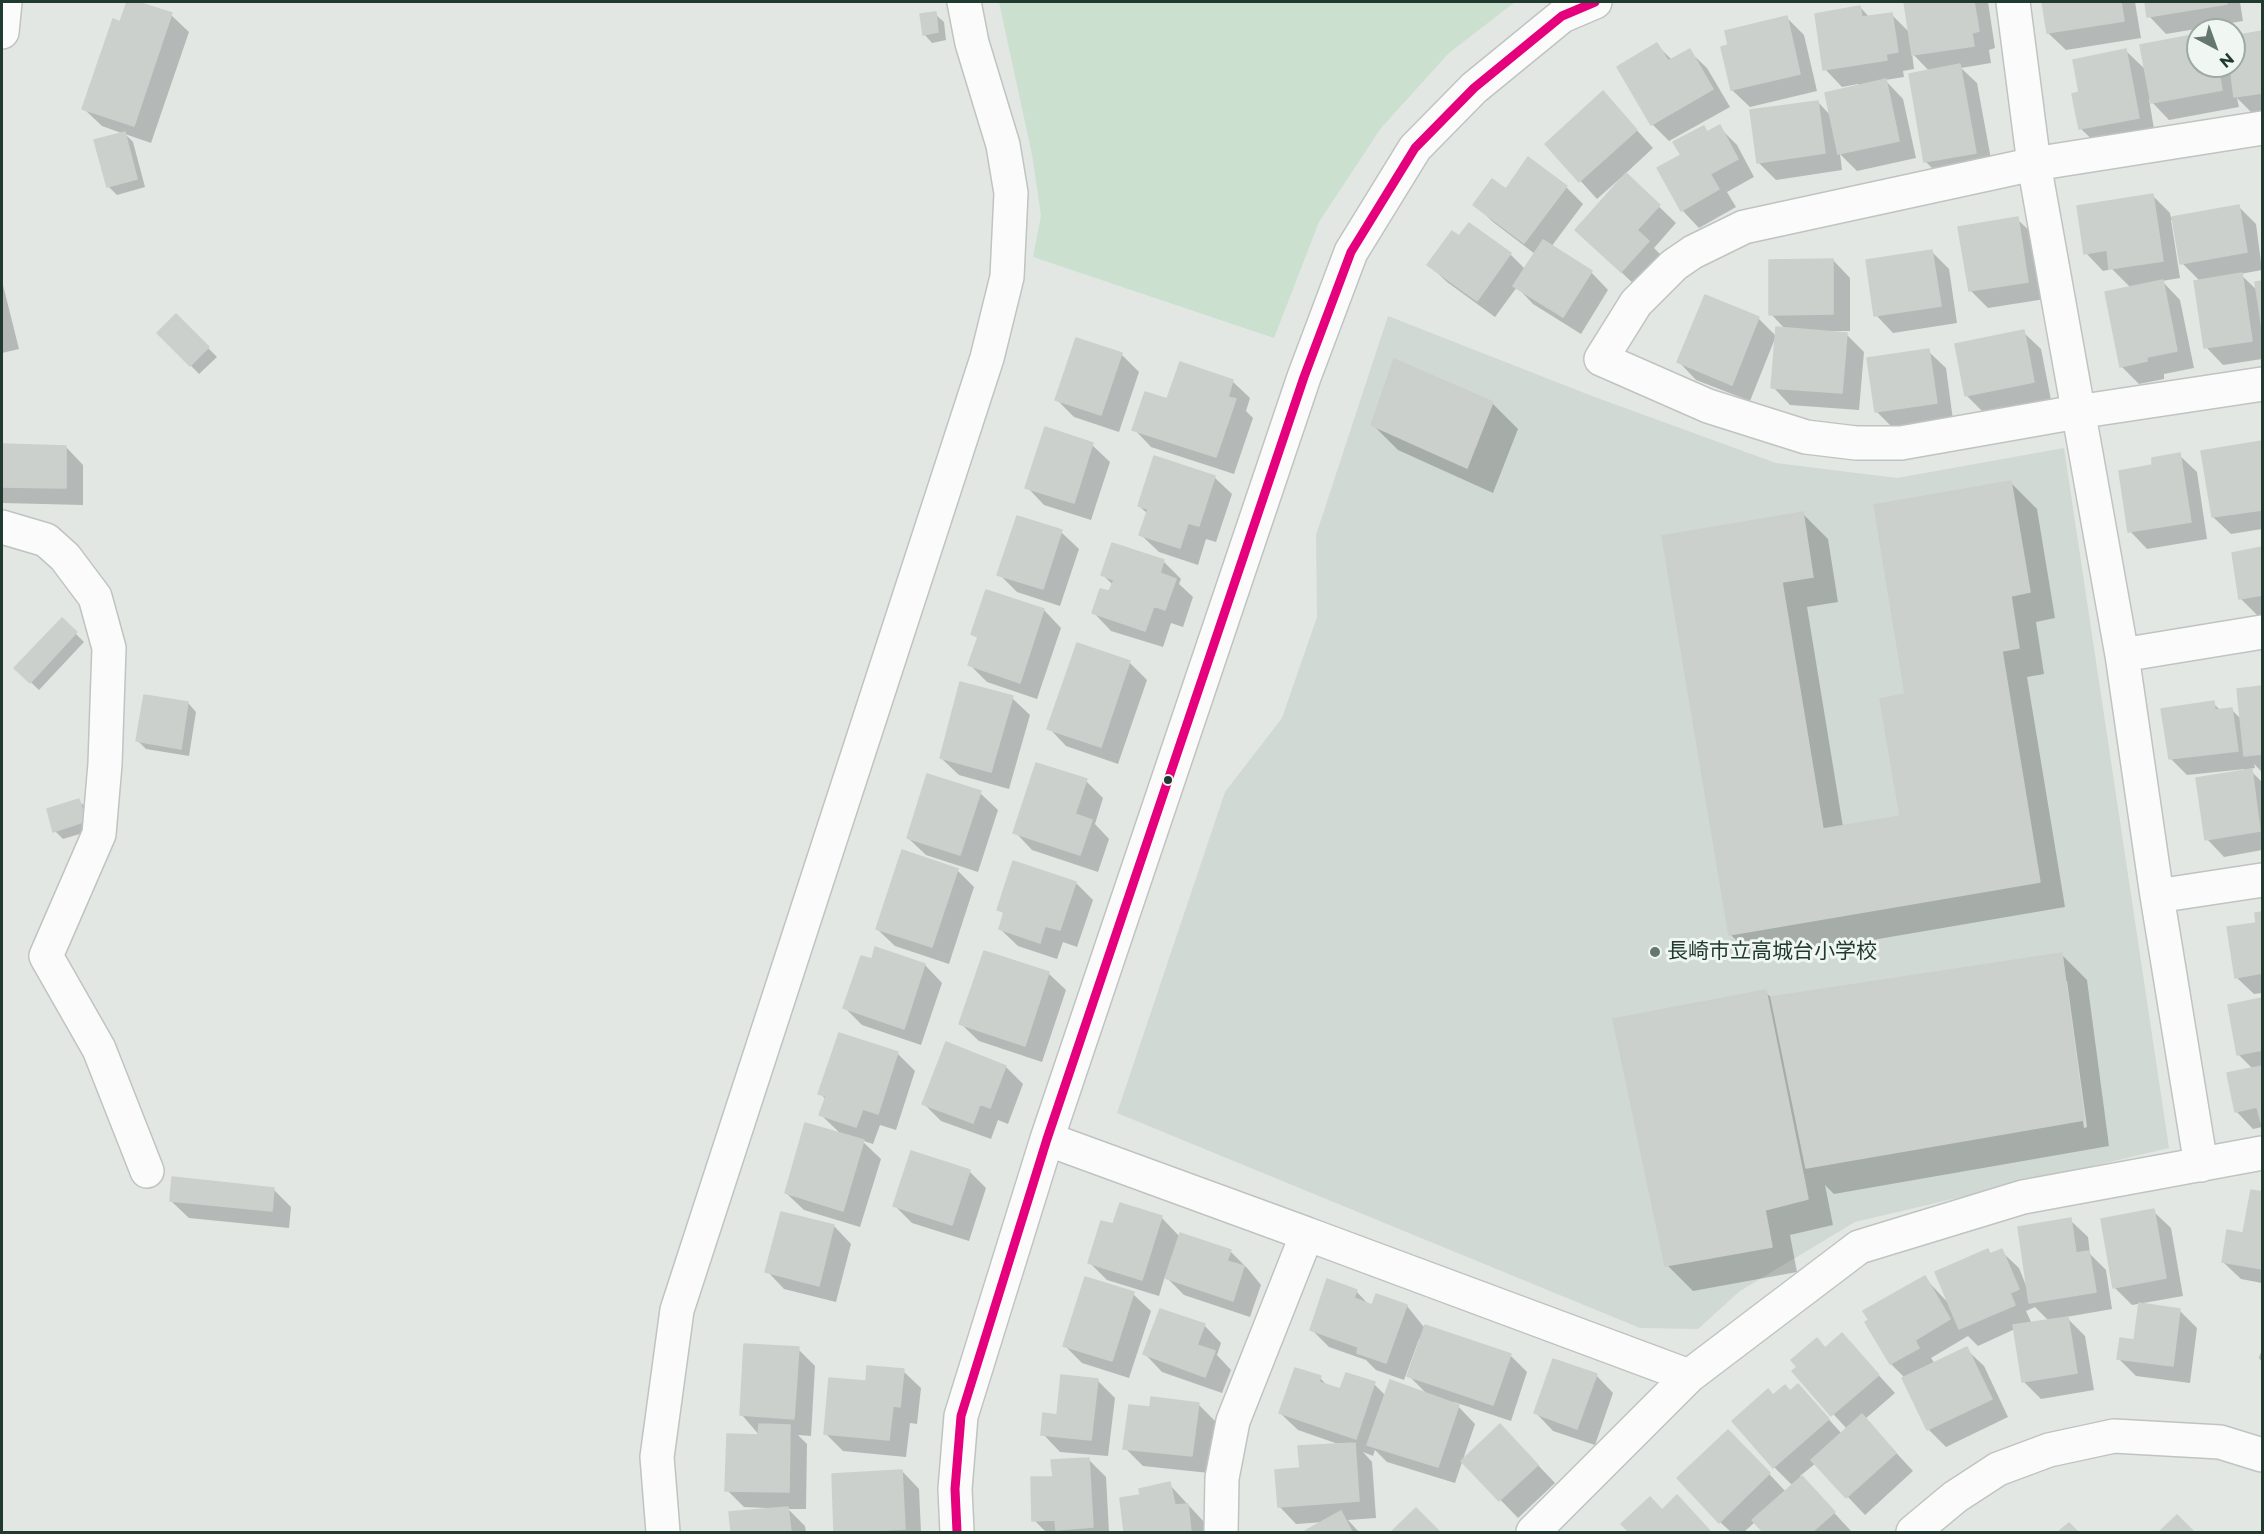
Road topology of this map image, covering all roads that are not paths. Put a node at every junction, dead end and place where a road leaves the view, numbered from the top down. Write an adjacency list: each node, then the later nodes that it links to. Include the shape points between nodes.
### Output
1 (5, 2): 5 (street)
2 (964, 2): 22 (street, via 972,43 1003,145 1011,193 1007,278 987,358 677,1310 657,1457)
3 (1595, 2): 15 (street, via 1562,16 1474,88 1415,148 1351,252 1304,377)
4 (2013, 2): 7 (street)
5 (2, 32)
6 (2262, 128): 7 (street)
7 (2034, 164): 9 (street); 9 (street, via 1744,227 1674,265 1636,303 1601,359 1708,406 1806,437 1856,443 1901,442)
8 (2262, 384): 9 (street)
9 (2077, 412): 12 (street)
10 (2, 527): 18 (street, via 46,540 65,556 95,597 109,648 99,834 46,956 99,1049)
11 (2262, 632): 12 (street)
12 (2122, 655): 14 (street)
13 (2262, 880): 14 (street)
14 (2157, 896): 17 (street)
15 (1047, 1139): 19 (street); 23 (street, via 961,1416 955,1489)
16 (2262, 1153): 17 (street)
17 (2201, 1165): 20 (street, via 2022,1197 1859,1247)
18 (147, 1171)
19 (1307, 1234): 20 (street); 24 (street, via 1233,1421 1222,1478)
20 (1689, 1376): 25 (street)
21 (2262, 1455): 26 (street, via 2220,1442 2114,1436 2049,1450 1998,1469 1954,1497)
22 (663, 1533)
23 (957, 1533)
24 (1221, 1533)
25 (1533, 1533)
26 (1913, 1533)

